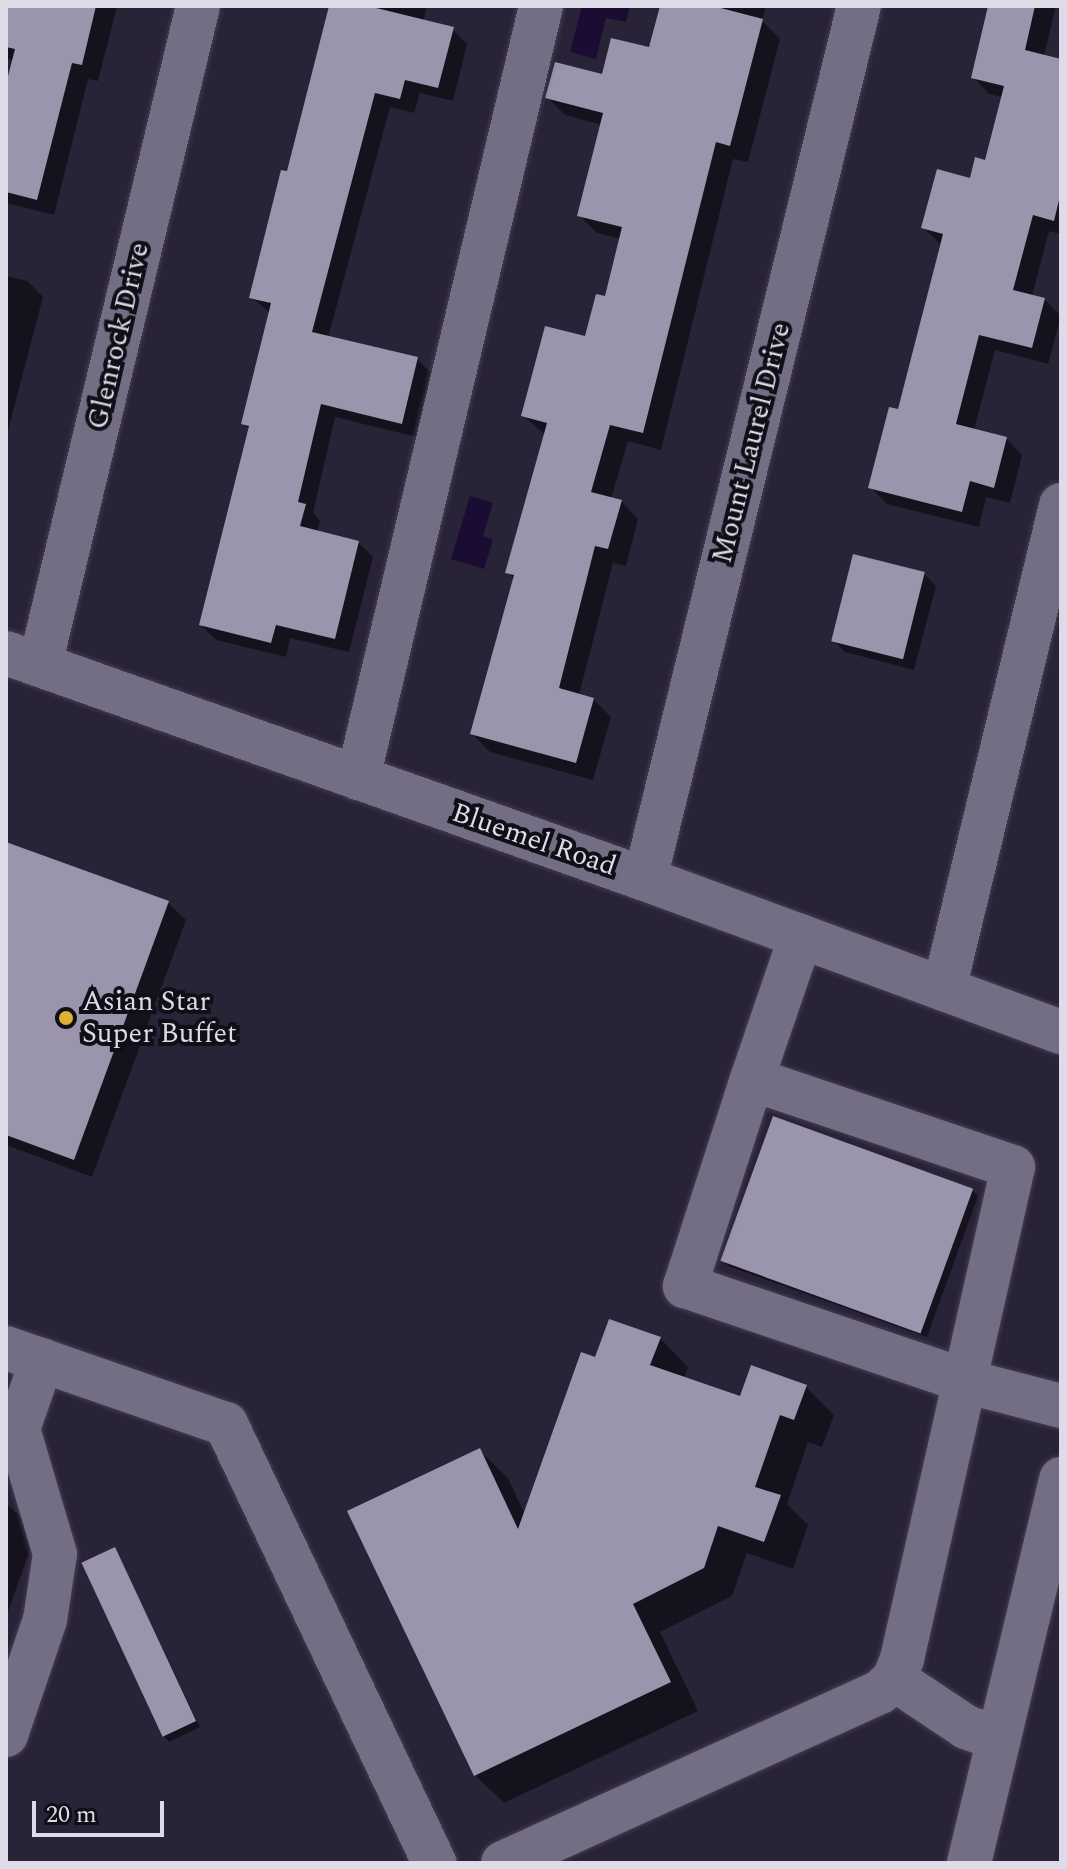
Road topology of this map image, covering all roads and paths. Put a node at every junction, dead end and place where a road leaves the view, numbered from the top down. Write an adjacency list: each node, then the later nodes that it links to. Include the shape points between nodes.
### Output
1 (198, 6): 5 (street, Glenrock Drive)
2 (541, 6): 6 (street)
3 (859, 6): 7 (street, Mount Laurel Drive)
4 (1061, 505): 9 (street)
5 (23, 659): 6 (street, Bluemel Road)
6 (358, 778): 7 (street, Bluemel Road)
7 (645, 879): 8 (street, Bluemel Road)
8 (801, 936): 9 (street, Bluemel Road); 11 (street)
9 (944, 989): 10 (street, Bluemel Road)
10 (1061, 1032)
11 (752, 1079): 13 (street, via 1013,1167); 13 (street, via 685,1286)
12 (24, 1354): 17 (street, via 18,1429 55,1554 45,1620); 19 (street, via 226,1424)
13 (965, 1381): 14 (street); 16 (street)
14 (1061, 1406)
15 (1061, 1479): 18 (street)
16 (894, 1679): 18 (street, via 966,1727); 20 (street, via 880,1692)
17 (6, 1735)
18 (999, 1739): 21 (street)
19 (434, 1863)
20 (503, 1863)
21 (969, 1863)

